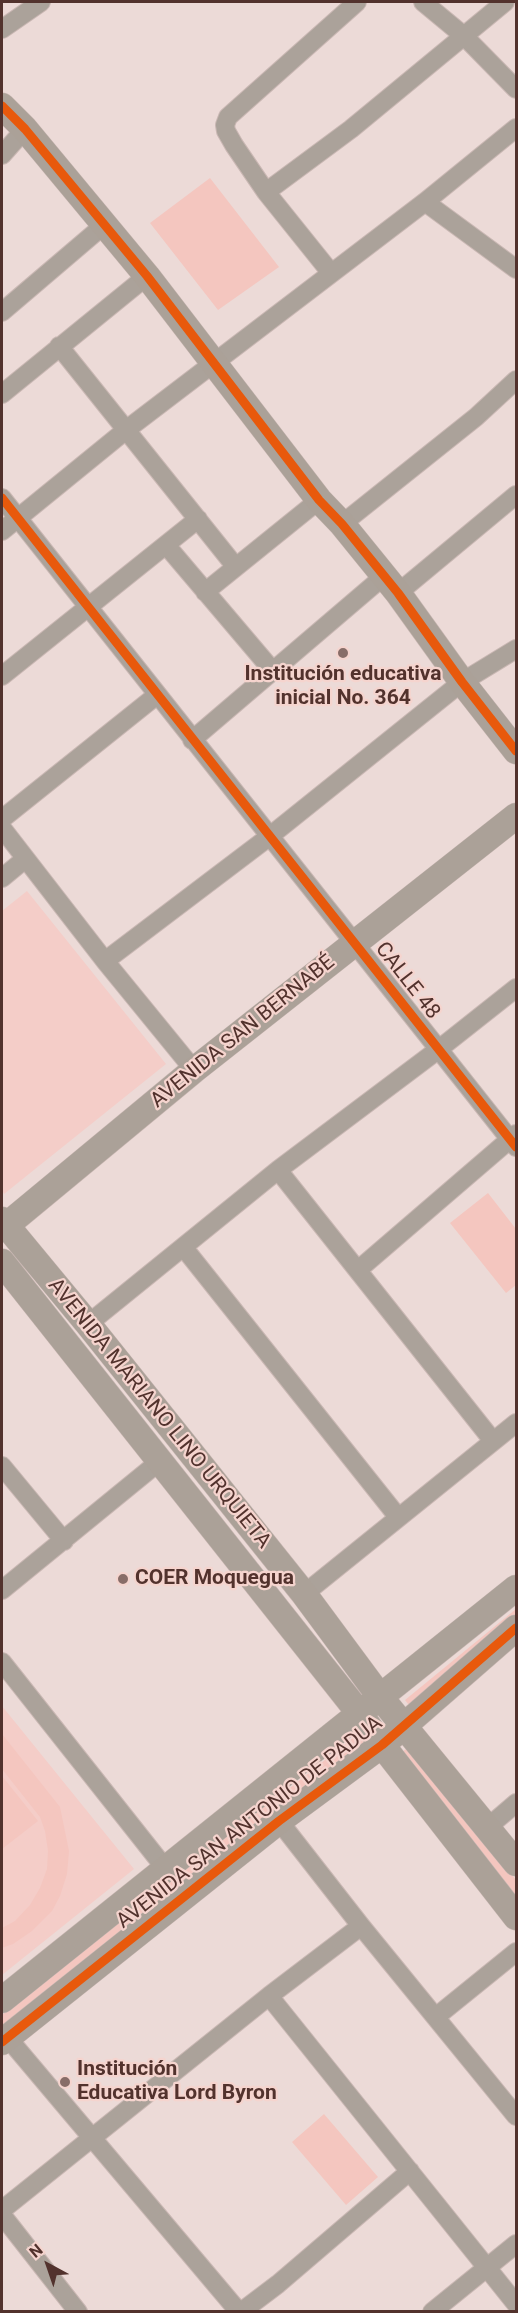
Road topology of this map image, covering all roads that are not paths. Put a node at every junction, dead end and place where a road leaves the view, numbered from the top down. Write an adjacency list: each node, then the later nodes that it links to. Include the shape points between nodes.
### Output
1 (41, 2): 5 (street)
2 (357, 2): 12 (street, via 228,117 226,131)
3 (423, 2): 6 (street)
4 (505, 2): 6 (street)
5 (2, 29)
6 (464, 36): 7 (street); 12 (street)
7 (516, 89)
8 (2, 106): 10 (street)
9 (516, 128): 13 (street)
10 (25, 129): 11 (street); 14 (street)
11 (2, 154)
12 (267, 192): 16 (street)
13 (425, 202): 15 (street); 16 (street)
14 (104, 225): 17 (street); 18 (street)
15 (516, 269)
16 (331, 273): 20 (street)
17 (147, 276): 19 (street); 20 (street)
18 (2, 312)
19 (59, 346): 22 (street); 23 (street)
20 (214, 362): 23 (street); 26 (street)
21 (516, 380): 29 (street, via 476,417)
22 (2, 394)
23 (126, 430): 27 (street); 28 (street)
24 (516, 495): 33 (street)
25 (2, 498): 27 (street, CALLE 48)
26 (319, 500): 29 (street); 32 (street)
27 (17, 518): 30 (street); 35 (street, CALLE 48)
28 (198, 519): 31 (street); 32 (street)
29 (342, 524): 33 (street)
30 (2, 531)
31 (166, 545): 34 (street); 35 (street)
32 (235, 566): 34 (street)
33 (391, 585): 37 (street); 39 (street)
34 (205, 592): 37 (street)
35 (88, 608): 38 (street); 40 (street, CALLE 48)
36 (516, 649): 39 (street)
37 (272, 670): 41 (street)
38 (2, 676)
39 (462, 682): 42 (street); 46 (street)
40 (157, 695): 41 (street, CALLE 48); 44 (street)
41 (192, 740): 46 (street, CALLE 48)
42 (516, 751)
43 (516, 816): 49 (street, AVENIDA SAN BERNABÉ)
44 (2, 819)
45 (2, 828): 47 (street)
46 (270, 836): 49 (street, CALLE 48); 50 (street)
47 (26, 859): 48 (street); 50 (street)
48 (2, 878)
49 (354, 943): 52 (street, CALLE 48); 53 (street, AVENIDA SAN BERNABÉ)
50 (105, 961): 53 (street)
51 (516, 988): 52 (street)
52 (439, 1050): 54 (street, CALLE 48); 55 (street)
53 (194, 1070): 56 (street, AVENIDA SAN BERNABÉ)
54 (514, 1140): 59 (street)
55 (278, 1170): 57 (street); 59 (street)
56 (3, 1224): 60 (street, AVENIDA MARIANO LINO URQUIETA)
57 (184, 1248): 60 (street); 65 (street)
58 (2, 1262): 63 (street, AVENIDA MARIANO LINO URQUIETA)
59 (358, 1270): 62 (street)
60 (88, 1324): 69 (street, AVENIDA MARIANO LINO URQUIETA)
61 (516, 1423): 62 (street)
62 (493, 1442): 65 (street)
63 (160, 1461): 66 (street); 74 (street, AVENIDA MARIANO LINO URQUIETA)
64 (2, 1466): 66 (street)
65 (398, 1517): 69 (street)
66 (64, 1541): 68 (street)
67 (516, 1588): 70 (street, AVENIDA SAN ANTONIO DE PADUA)
68 (2, 1590)
69 (304, 1594): 73 (street, AVENIDA MARIANO LINO URQUIETA)
70 (495, 1606): 71 (street); 73 (street, AVENIDA SAN ANTONIO DE PADUA)
71 (515, 1629): 75 (street, AVENIDA SAN ANTONIO DE PADUA)
72 (2, 1662): 81 (street)
73 (381, 1698): 74 (street, AVENIDA SAN ANTONIO DE PADUA); 75 (street, AVENIDA MARIANO LINO URQUIETA)
74 (360, 1714): 76 (street, AVENIDA MARIANO LINO URQUIETA); 81 (street, AVENIDA SAN ANTONIO DE PADUA)
75 (404, 1725): 76 (street, AVENIDA SAN ANTONIO DE PADUA); 79 (street, AVENIDA MARIANO LINO URQUIETA)
76 (382, 1744): 78 (street, AVENIDA SAN ANTONIO DE PADUA); 82 (street, AVENIDA MARIANO LINO URQUIETA)
77 (516, 1803): 79 (street)
78 (279, 1821): 83 (street); 88 (street, AVENIDA SAN ANTONIO DE PADUA)
79 (488, 1827): 80 (street, AVENIDA MARIANO LINO URQUIETA)
80 (516, 1863)
81 (165, 1868): 86 (street, AVENIDA SAN ANTONIO DE PADUA)
82 (516, 1917)
83 (362, 1926): 85 (street); 87 (street)
84 (516, 1952): 87 (street)
85 (269, 1996): 90 (street); 91 (street)
86 (2, 2000)
87 (437, 2016): 89 (street)
88 (4, 2040): 90 (street)
89 (516, 2116)
90 (92, 2136): 92 (street); 98 (street)
91 (410, 2171): 95 (street); 98 (street)
92 (2, 2210)
93 (2, 2215): 97 (street)
94 (516, 2244): 95 (street)
95 (487, 2267): 96 (street); 99 (street)
96 (516, 2304)
97 (78, 2312)
98 (240, 2312)
99 (432, 2312)

